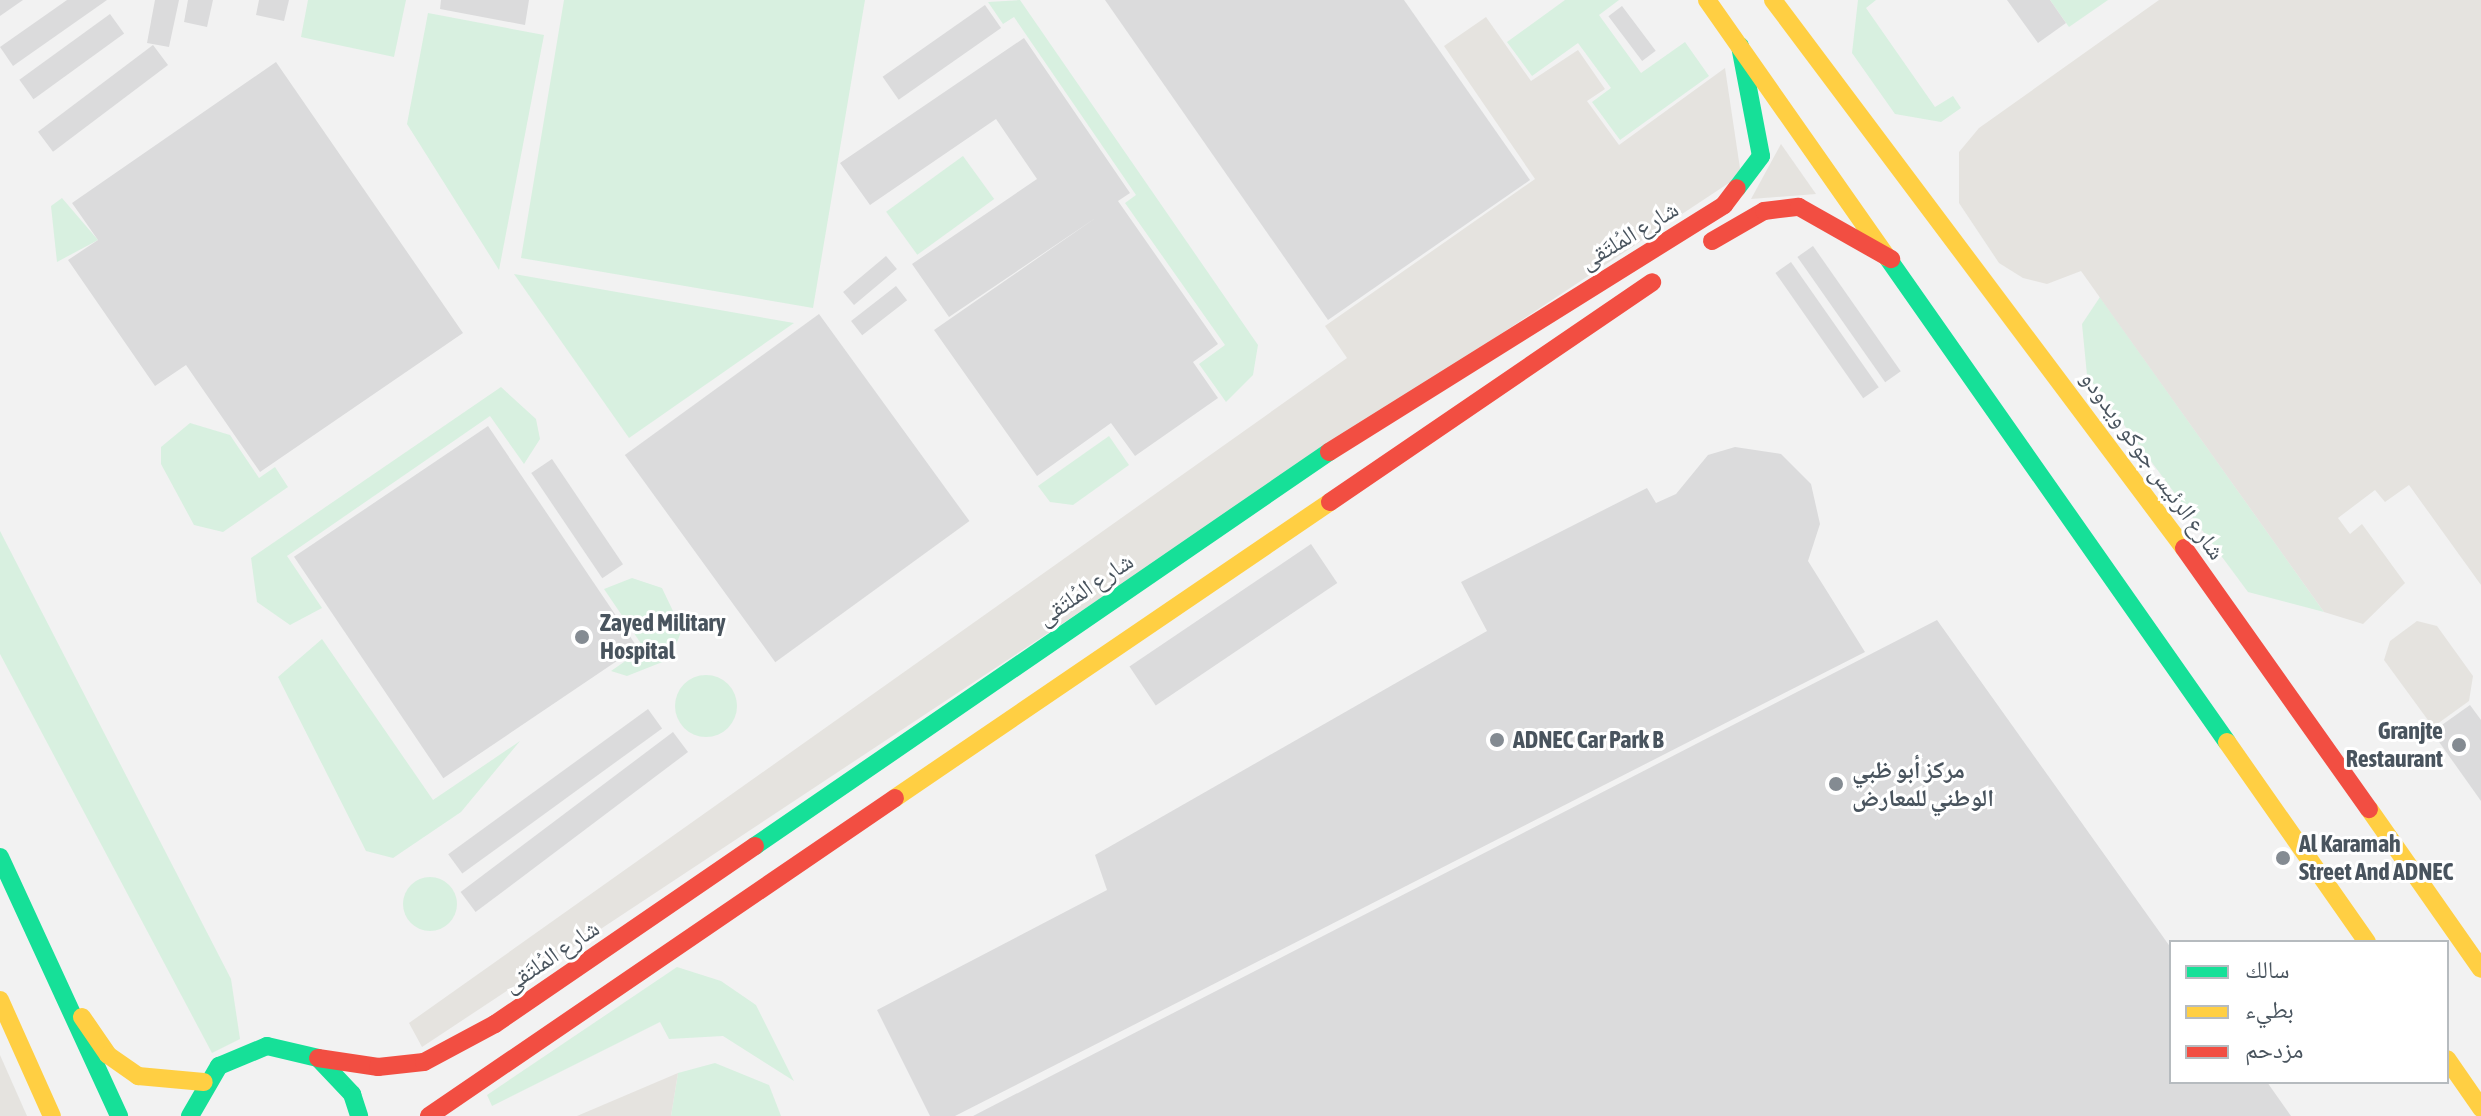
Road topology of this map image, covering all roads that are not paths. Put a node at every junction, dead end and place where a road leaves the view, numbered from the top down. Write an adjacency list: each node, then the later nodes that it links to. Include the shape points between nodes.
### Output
1 (1707, 0): 3 (main road)
2 (1773, 0): 10 (main road, شارع الرئيس جوكو ويدودو, via 2239,622)
3 (1740, 46): 5 (main road); 12 (main road, شارع المُلتَقى, via 1762,146 1754,174 1724,205 1418,390)
4 (1692, 255): 5 (main road, شارع المُلتَقى, via 1781,207 1817,212)
5 (1891, 259): 8 (main road)
6 (1668, 271): 19 (main road)
7 (0, 857): 9 (main road)
8 (2366, 940)
9 (41, 950): 15 (main road, via 122,1067 156,1081); 21 (main road)
10 (2481, 969)
11 (0, 1000): 20 (main road)
12 (495, 1024): 13 (main road, شارع المُلتَقى, via 424,1062 378,1067); 16 (main road)
13 (318, 1058): 15 (main road, شارع المُلتَقى, via 267,1046 241,1053); 23 (main road, via 352,1094)
14 (2449, 1062): 18 (main road)
15 (204, 1082): 22 (main road)
16 (419, 1083)
17 (411, 1106): 19 (main road)
18 (2481, 1108)
19 (430, 1115)
20 (52, 1116)
21 (119, 1116)
22 (190, 1116)
23 (359, 1116)

